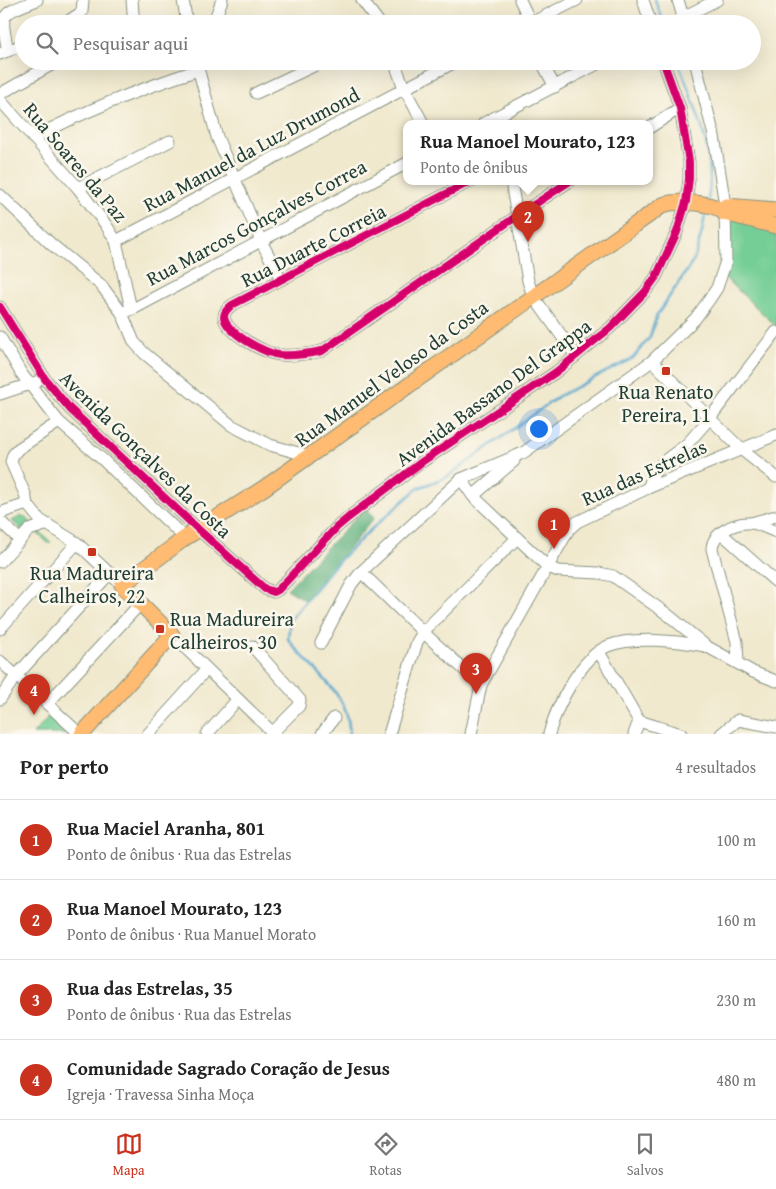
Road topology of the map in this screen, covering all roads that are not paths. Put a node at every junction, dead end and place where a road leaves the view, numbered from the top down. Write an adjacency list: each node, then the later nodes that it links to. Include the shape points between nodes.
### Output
1 (37, 0): 22 (street, via 10,11 3,18)
2 (83, 0): 12 (street, via 82,12)
3 (132, 0): 13 (street)
4 (183, 0): 14 (street)
5 (222, 0): 15 (street)
6 (362, 0): 16 (street)
7 (520, 0): 17 (street)
8 (578, 0): 18 (street)
9 (643, 0): 19 (street)
10 (678, 0): 20 (street)
11 (717, 0): 21 (street)
12 (78, 15)
13 (133, 15)
14 (186, 15)
15 (216, 15)
16 (373, 15)
17 (527, 15)
18 (547, 15)
19 (648, 15)
20 (682, 15)
21 (692, 15)
22 (4, 52)
23 (42, 70): 36 (street)
24 (188, 70): 42 (street)
25 (198, 70): 45 (street, via 212,123)
26 (305, 70): 35 (street)
27 (397, 70): 34 (street)
28 (439, 70): 34 (street, Rua Manuel da Luz Drumond)
29 (546, 70): 33 (street)
30 (586, 70): 33 (street)
31 (667, 70): 38 (street, Avenida Bassano Del Grappa)
32 (697, 70): 52 (street, via 714,136)
33 (555, 87): 40 (street)
34 (404, 88): 39 (street); 45 (street, Rua Manuel da Luz Drumond)
35 (256, 93)
36 (0, 94)
37 (0, 100): 42 (street, Rua Soares da Paz)
38 (680, 108): 41 (street); 51 (street, Avenida Bassano Del Grappa, via 689,162)
39 (421, 120)
40 (490, 120)
41 (653, 125)
42 (33, 138): 49 (street, Rua Soares da Paz)
43 (170, 141): 49 (street)
44 (403, 165): 57 (street, Rua Marcos Gonçalves Correa)
45 (235, 179): 56 (street, Rua Manuel da Luz Drumond); 57 (street)
46 (453, 185): 58 (street, Rua Duarte Correia)
47 (512, 185): 54 (street)
48 (564, 185): 54 (street)
49 (78, 188): 56 (street, Rua Soares da Paz)
50 (0, 195): 61 (street)
51 (688, 202): 52 (main road); 59 (main road, Rua Manuel Veloso da Costa, via 663,205); 64 (street, Avenida Bassano Del Grappa, via 656,277 610,328)
52 (721, 208): 53 (main road); 55 (main road); 65 (street, via 727,245 717,288 695,319)
53 (776, 210)
54 (517, 216): 58 (street, Rua Duarte Correia, via 322,351 278,355 261,350 226,323 225,313 232,305); 59 (street)
55 (776, 226)
56 (116, 241): 61 (street, Rua Soares da Paz)
57 (262, 241): 58 (street); 61 (street, Rua Marcos Gonçalves Correa)
58 (281, 279)
59 (533, 296): 64 (street); 74 (main road, Rua Manuel Veloso da Costa)
60 (0, 307): 66 (street, Avenida Gonçalves da Costa)
61 (127, 311): 74 (street, via 134,342 144,353 231,425 270,445)
62 (776, 332): 69 (street)
63 (0, 337): 67 (street, Avenida Gonçalves da Costa)
64 (576, 356): 98 (street, Avenida Bassano Del Grappa, via 423,461 349,517 278,590)
65 (652, 361): 69 (street); 73 (street)
66 (45, 380): 67 (street); 85 (street, Avenida Gonçalves da Costa, via 70,410)
67 (30, 384): 68 (street); 70 (street, Avenida Gonçalves da Costa)
68 (0, 394)
69 (710, 418): 72 (street); 77 (street, via 654,473)
70 (59, 422): 79 (street, via 13,455 13,469); 88 (street, Avenida Gonçalves da Costa)
71 (776, 435): 72 (street, Rua das Estrelas)
72 (742, 450): 75 (street); 77 (street, Rua das Estrelas)
73 (523, 453): 76 (street); 78 (street)
74 (310, 456): 85 (main road, Rua Manuel Veloso da Costa)
75 (776, 477)
76 (461, 479): 78 (street); 94 (street)
77 (648, 488): 93 (street, Rua das Estrelas, via 577,522 563,538)
78 (474, 496): 89 (street)
79 (27, 504): 80 (street); 84 (street)
80 (0, 513)
81 (776, 516): 83 (street)
82 (0, 521): 90 (street)
83 (750, 523): 86 (street); 87 (street)
84 (46, 525): 90 (street, via 29,530); 91 (street)
85 (199, 530): 88 (main road, Rua Manuel Veloso da Costa); 98 (street, Avenida Gonçalves da Costa)
86 (776, 532)
87 (721, 533): 96 (street); 108 (street, via 713,540 712,549 737,642)
88 (185, 538): 97 (main road, Rua Manuel Veloso da Costa)
89 (517, 538): 93 (street); 101 (street)
90 (20, 540): 92 (street)
91 (78, 543): 95 (street); 100 (street)
92 (0, 562)
93 (548, 567): 105 (street, via 558,571 613,576); 112 (street, Rua das Estrelas)
94 (361, 572): 101 (street); 103 (street)
95 (110, 573): 97 (street); 110 (street)
96 (776, 582)
97 (122, 585): 99 (main road)
98 (265, 589)
99 (140, 604): 102 (main road); 115 (street)
100 (0, 629)
101 (423, 632): 112 (street); 124 (street, via 417,642)
102 (172, 635): 109 (street); 120 (main road)
103 (321, 643)
104 (252, 646): 119 (street, via 300,700 299,706)
105 (706, 646): 106 (street, via 634,642 609,646); 108 (street)
106 (599, 652): 117 (street); 126 (street, via 581,670 562,698)
107 (0, 662): 110 (street)
108 (738, 663): 111 (street)
109 (207, 669): 114 (street); 121 (street)
110 (16, 676): 113 (street); 115 (street)
111 (776, 681)
112 (480, 684): 125 (street, Rua das Estrelas)
113 (0, 699)
114 (238, 699): 119 (street); 122 (street)
115 (47, 704): 120 (street)
116 (334, 718): 123 (street)
117 (640, 720): 127 (street); 128 (street)
118 (776, 727): 129 (street, via 738,720)
119 (273, 733)
120 (81, 734)
121 (148, 734)
122 (207, 734)
123 (322, 734)
124 (389, 734)
125 (470, 734)
126 (549, 734)
127 (634, 734)
128 (681, 734)
129 (721, 734)

